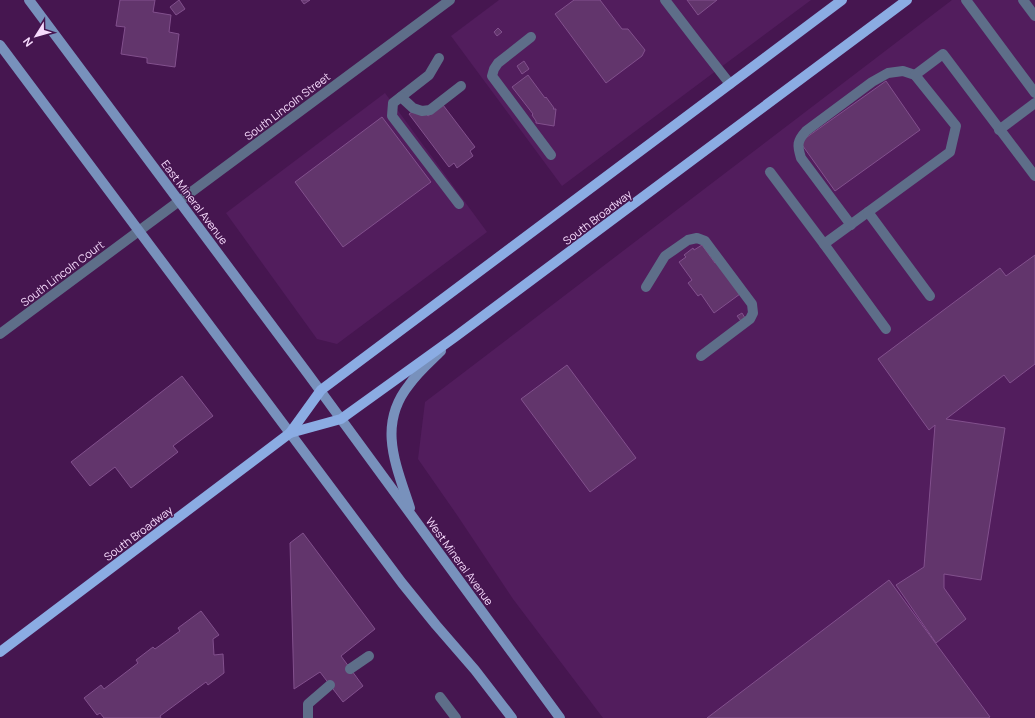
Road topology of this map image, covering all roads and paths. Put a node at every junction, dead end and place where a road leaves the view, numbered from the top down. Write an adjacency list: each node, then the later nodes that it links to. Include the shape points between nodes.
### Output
1 (29, 0): 22 (main road, East Mineral Avenue)
2 (450, 0): 22 (street, South Lincoln Street)
3 (665, 0): 13 (street)
4 (842, 0): 13 (main road, South Broadway)
5 (907, 0): 32 (main road, South Broadway)
6 (966, 0): 15 (street)
7 (1028, 2): 8 (street)
8 (1035, 16)
9 (532, 38): 19 (street, via 498,63 492,76)
10 (0, 45): 26 (main road)
11 (440, 58): 16 (street, via 429,75)
12 (915, 75): 18 (street, via 943,54); 24 (street, via 956,126 950,152); 25 (street, via 902,71 888,72 806,131 798,141 801,158)
13 (730, 84): 34 (main road, South Broadway)
14 (461, 86): 16 (street, via 430,110 414,108)
15 (1035, 94)
16 (401, 97): 23 (street, via 393,103 392,116)
17 (1035, 103): 18 (street)
18 (999, 130): 21 (street)
19 (551, 155)
20 (770, 172): 27 (street)
21 (1035, 176)
22 (179, 201): 26 (street, South Lincoln Street); 34 (main road, East Mineral Avenue)
23 (459, 204)
24 (868, 212): 25 (street); 29 (street)
25 (851, 225): 27 (street)
26 (139, 231): 31 (street, South Lincoln Court); 36 (main road)
27 (824, 244): 30 (street)
28 (646, 287): 33 (street, via 665,256 688,240 697,238 705,241 752,304 753,313 750,319)
29 (930, 296)
30 (886, 329)
31 (0, 334)
32 (455, 337): 35 (main road, South Broadway); 37 (main road, via 408,385 400,397 392,422 394,454)
33 (701, 356)
34 (321, 390): 35 (main road, East Mineral Avenue); 36 (main road, South Broadway)
35 (341, 419): 36 (main road, South Broadway); 37 (main road, West Mineral Avenue)
36 (290, 433): 38 (main road, South Broadway); 45 (main road, via 402,583)
37 (413, 517): 46 (main road, West Mineral Avenue)
38 (0, 652)
39 (369, 656): 40 (street)
40 (350, 669)
41 (330, 685): 43 (street, via 308,704)
42 (440, 697): 44 (street)
43 (308, 718)
44 (456, 718)
45 (512, 718)
46 (560, 718)

